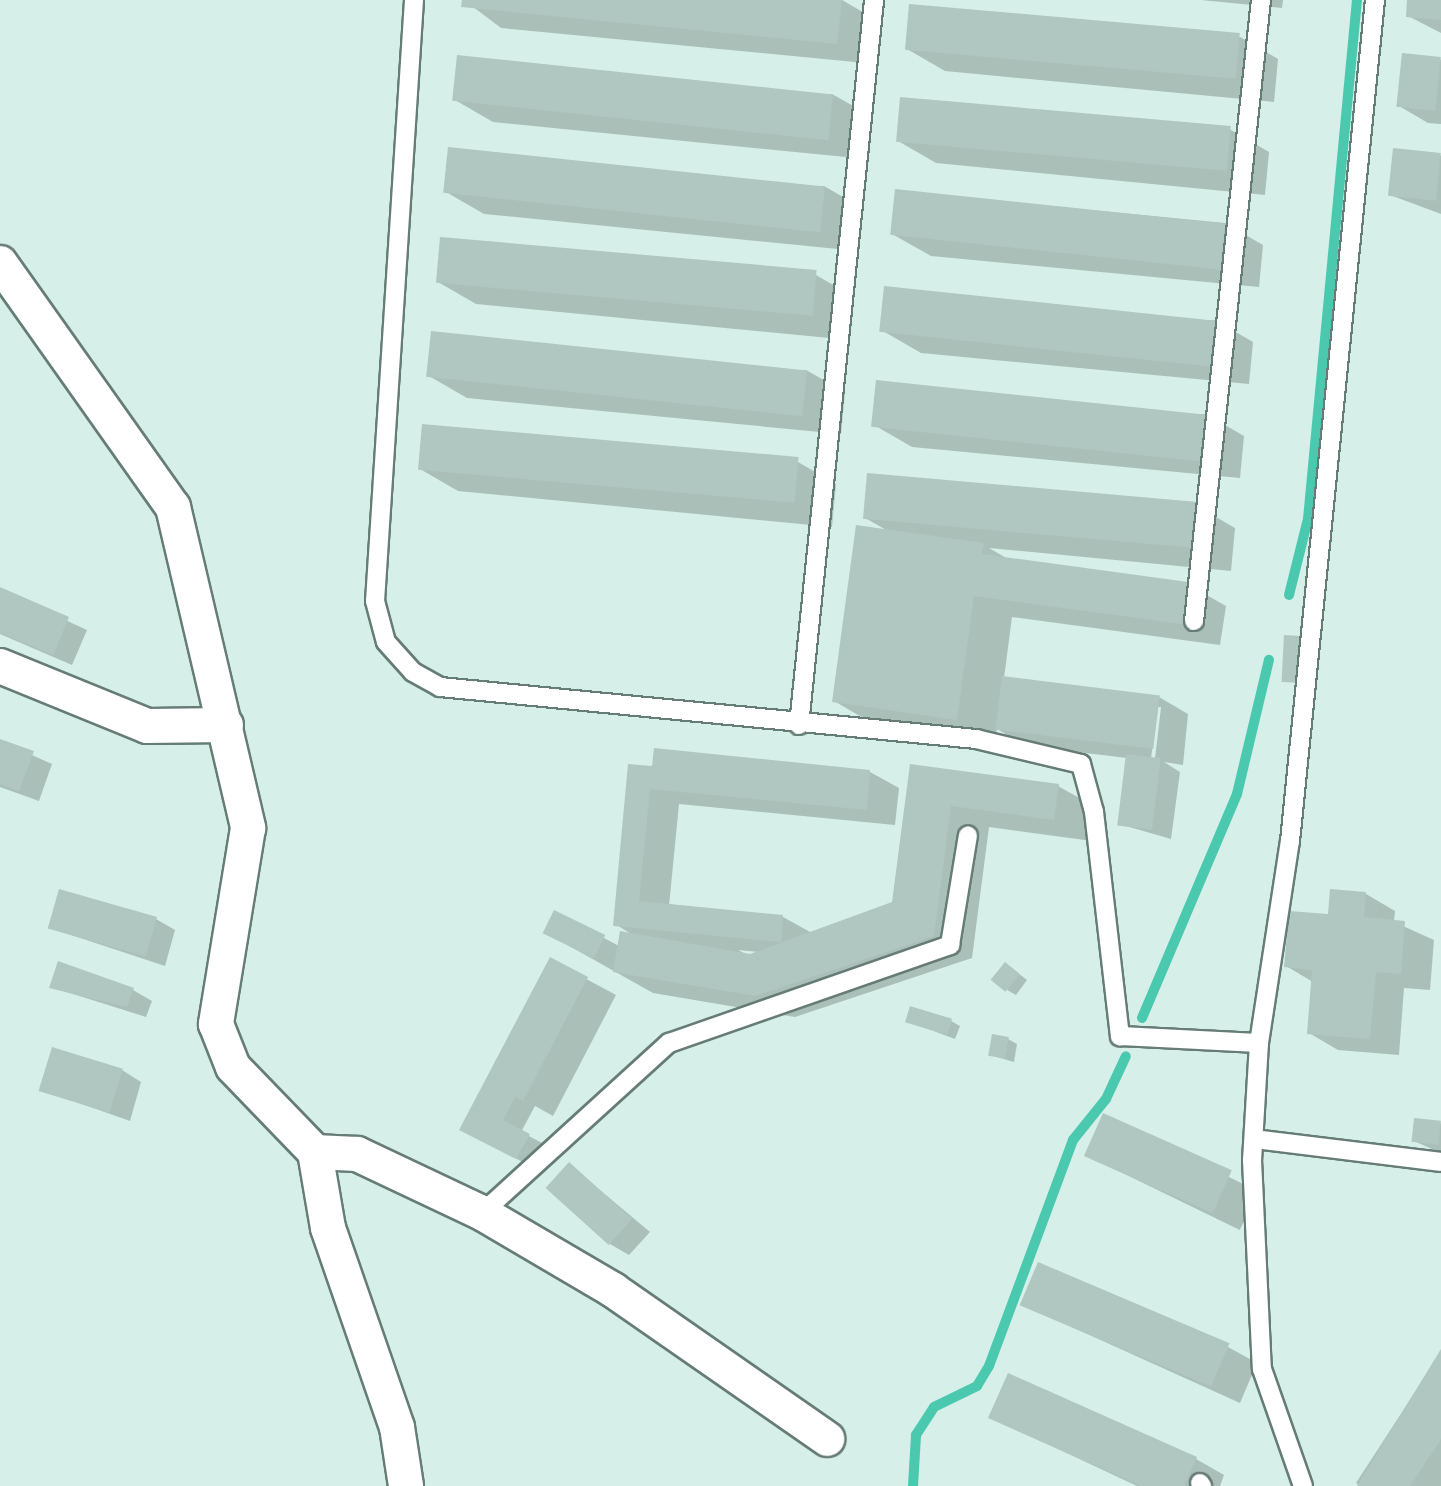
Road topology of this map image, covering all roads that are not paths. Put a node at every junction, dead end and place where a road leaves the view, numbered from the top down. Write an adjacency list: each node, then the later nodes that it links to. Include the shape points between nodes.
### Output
1 (414, 0): 9 (lane, via 375,601 386,642 413,672 440,687)
2 (874, 0): 9 (lane)
3 (1261, 0): 6 (lane)
4 (1375, 0): 11 (lane, via 1290,841)
5 (0, 263): 8 (street, via 173,507)
6 (1194, 621)
7 (0, 666): 8 (street, via 147,726)
8 (226, 725): 13 (street, via 248,828 216,1024 233,1067)
9 (799, 725): 11 (lane, via 976,739 1081,764 1094,812 1120,1036)
10 (968, 835): 15 (lane, via 950,945 669,1043)
11 (1259, 1043): 12 (lane)
12 (1254, 1139): 14 (lane); 18 (lane, via 1262,1369)
13 (315, 1152): 15 (street, via 357,1154); 17 (street, via 328,1228 397,1427)
14 (1441, 1162)
15 (482, 1213): 16 (street, via 613,1290)
16 (827, 1439)
17 (406, 1486)
18 (1303, 1486)

